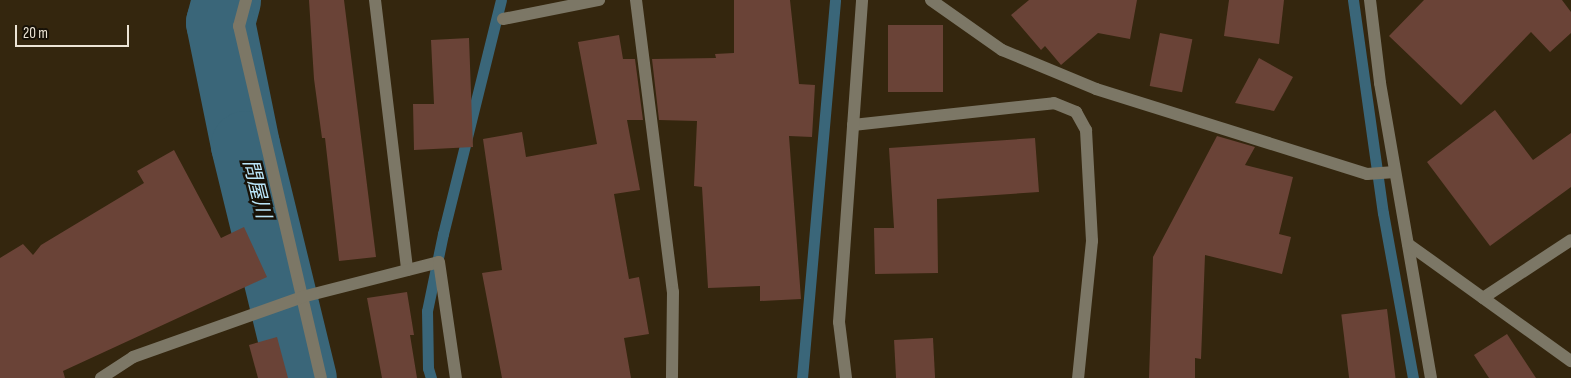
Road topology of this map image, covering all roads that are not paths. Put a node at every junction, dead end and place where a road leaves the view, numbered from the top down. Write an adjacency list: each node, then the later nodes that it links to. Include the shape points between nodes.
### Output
1 (246, 0): 14 (street, via 239,26)
2 (375, 0): 13 (street)
3 (599, 0): 8 (street)
4 (636, 0): 20 (street, via 673,292)
5 (862, 0): 9 (street)
6 (931, 0): 10 (street, via 1002,50 1096,89 1367,174)
7 (1370, 0): 10 (street)
8 (503, 19)
9 (853, 125): 21 (street, via 839,322); 22 (street, via 1054,102 1076,112 1086,130 1092,240)
10 (1395, 172): 12 (street)
11 (1571, 240): 15 (street)
12 (1408, 244): 15 (street); 23 (street)
13 (407, 270): 14 (street); 19 (street, via 439,262)
14 (302, 297): 17 (street, via 133,357); 18 (street)
15 (1483, 298): 16 (street)
16 (1571, 361)
17 (101, 378)
18 (321, 378)
19 (456, 378)
20 (672, 378)
21 (846, 378)
22 (1078, 378)
23 (1431, 378)

